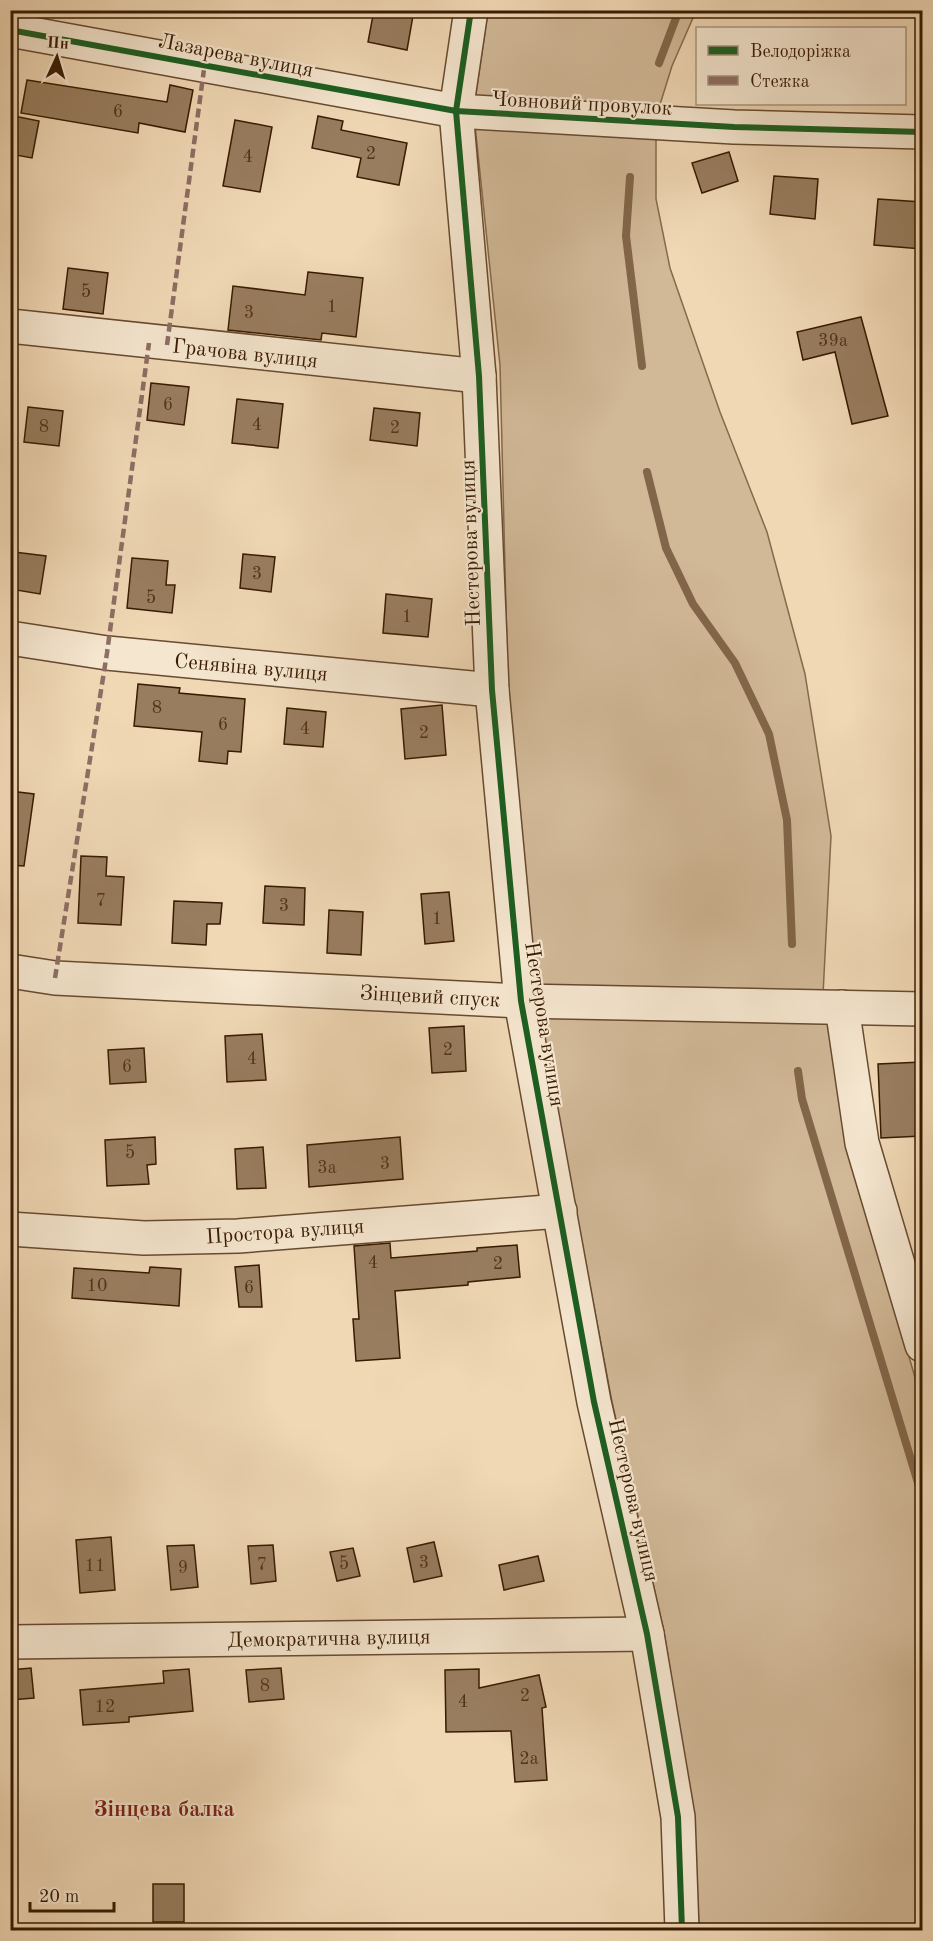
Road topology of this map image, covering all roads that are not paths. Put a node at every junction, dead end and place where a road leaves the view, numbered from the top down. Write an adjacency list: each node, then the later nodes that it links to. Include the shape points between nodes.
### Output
1 (471, 10): 3 (street, Нестерова вулиця)
2 (10, 30): 3 (street, Лазарева вулиця)
3 (456, 111): 4 (street, Човновий провулок, via 734,127); 6 (street, Нестерова вулиця)
4 (922, 132)
5 (10, 326): 6 (street, Грачова вулиця)
6 (479, 376): 8 (street, Нестерова вулиця)
7 (10, 638): 8 (street, Сенявіна вулиця, via 107,653)
8 (492, 690): 10 (street, Нестерова вулиця)
9 (10, 971): 10 (street, Зінцевий спуск, via 55,978)
10 (521, 1001): 11 (street, Зінцевий спуск); 13 (street, Нестерова вулиця)
11 (842, 1007): 12 (street, Зінцевий спуск); 15 (street, via 862,1143)
12 (922, 1009)
13 (560, 1211): 14 (street, Простора вулиця, via 238,1236 144,1238); 16 (street, Нестерова вулиця, via 594,1402)
14 (10, 1229)
15 (922, 1345)
16 (647, 1634): 17 (street, Демократична вулиця); 18 (street, Нестерова вулиця, via 678,1817)
17 (10, 1642)
18 (682, 1930)

